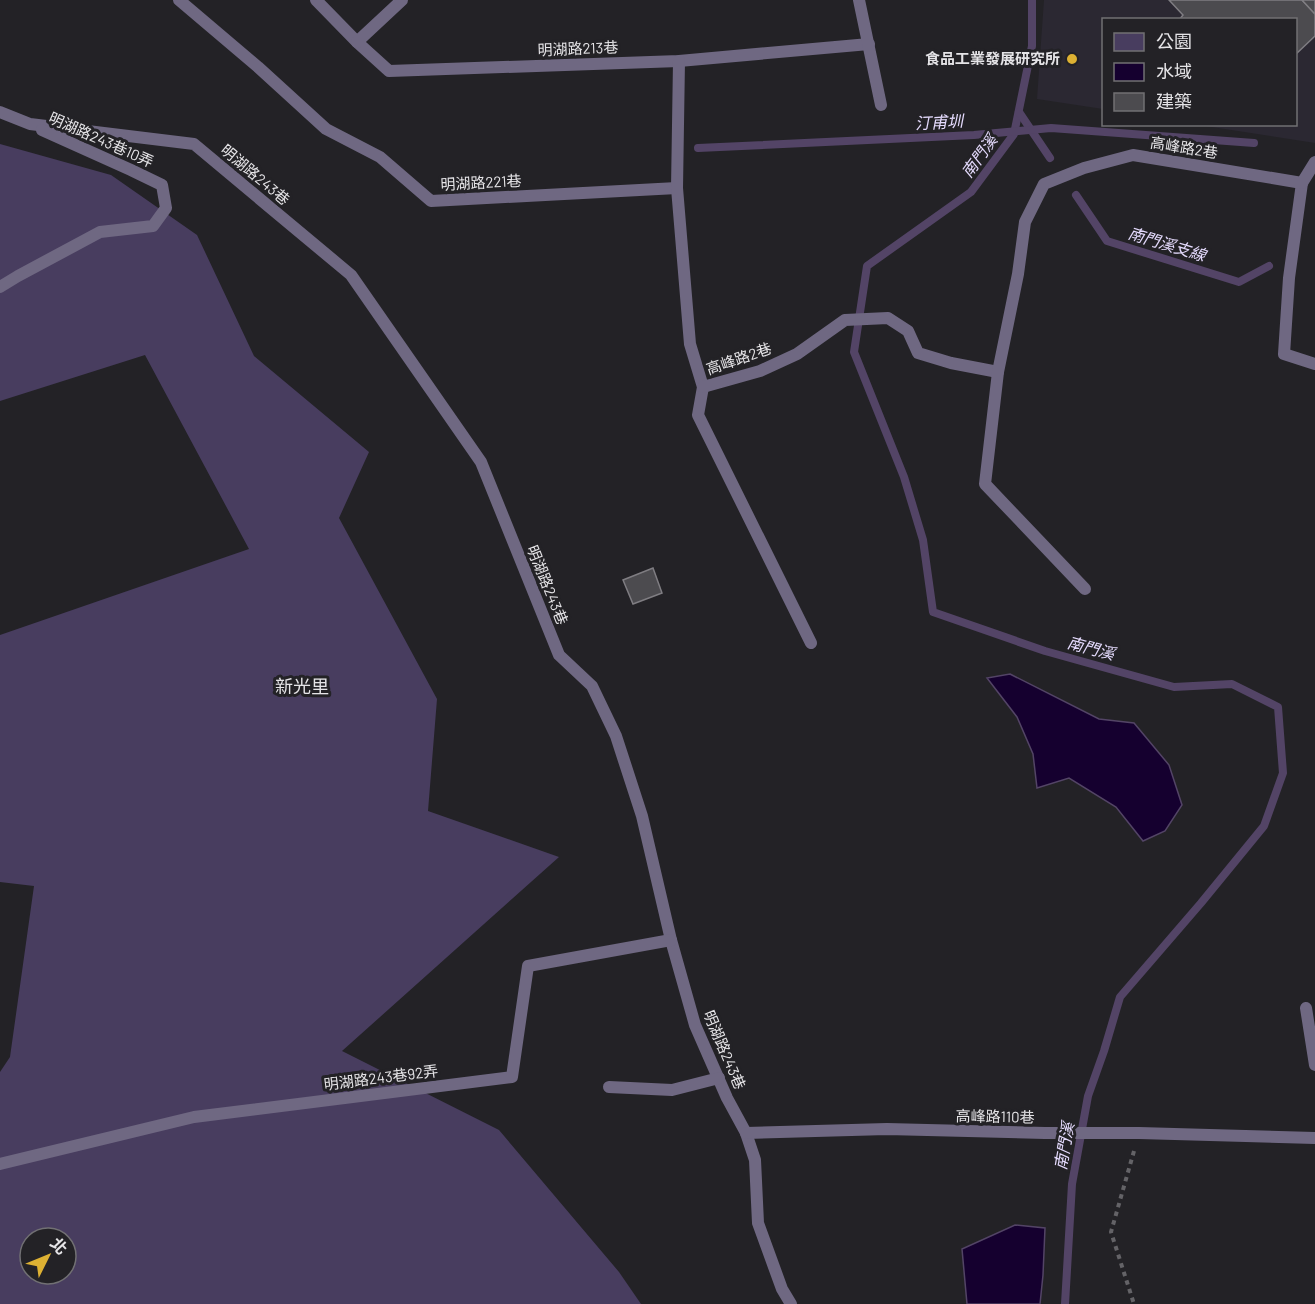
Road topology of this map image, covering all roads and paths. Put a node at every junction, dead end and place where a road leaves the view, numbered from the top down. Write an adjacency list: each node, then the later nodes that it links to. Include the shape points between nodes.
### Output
1 (179, 0): 13 (lane, 明湖路221巷, via 326,129 380,157 431,201)
2 (316, 0): 5 (lane, 明湖路213巷)
3 (402, 0): 5 (lane)
4 (859, 0): 6 (lane)
5 (357, 42): 7 (lane, 明湖路213巷, via 389,71)
6 (869, 44): 7 (lane, 明湖路213巷); 8 (lane)
7 (679, 61): 13 (lane)
8 (881, 105)
9 (0, 112): 10 (lane, 明湖路243巷)
10 (30, 124): 14 (lane, 明湖路243巷10弄, via 162,185 166,208 153,226 100,232); 20 (lane, 明湖路243巷, via 194,144 351,275 481,462 559,655 592,686 597,696 616,736 642,816)
11 (1315, 162): 12 (lane)
12 (1302, 183): 15 (lane, via 1284,354); 16 (lane, 高峰路2巷, via 1133,155 1044,184 1025,222)
13 (677, 188): 17 (lane, via 690,344)
14 (0, 287)
15 (1315, 364)
16 (998, 372): 17 (lane, 高峰路2巷, via 918,353 908,331 888,318 878,318 845,320 797,354 760,371); 18 (lane, 高峰路2巷, via 985,484)
17 (703, 387): 19 (lane, 高峰路2巷, via 698,415)
18 (1085, 589)
19 (811, 643)
20 (671, 940): 23 (lane, 明湖路243巷, via 695,1025); 28 (lane, 明湖路243巷92弄, via 528,966 512,1077 194,1117)
21 (1306, 1008): 22 (lane)
22 (1315, 1065)
23 (719, 1078): 24 (lane, via 672,1090); 25 (lane, 明湖路243巷)
24 (609, 1087)
25 (746, 1133): 26 (lane, 高峰路110巷); 29 (lane, 明湖路243巷, via 755,1160 758,1223)
26 (1138, 1133): 27 (lane, 高峰路110巷); 30 (path, via 1111,1232)
27 (1315, 1138)
28 (0, 1164)
29 (791, 1304)
30 (1134, 1304)

